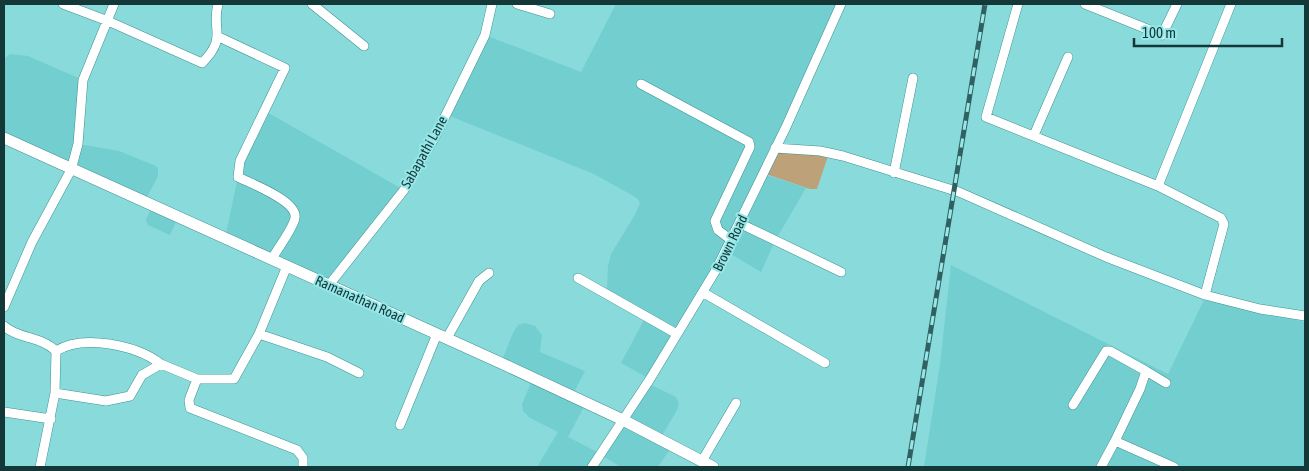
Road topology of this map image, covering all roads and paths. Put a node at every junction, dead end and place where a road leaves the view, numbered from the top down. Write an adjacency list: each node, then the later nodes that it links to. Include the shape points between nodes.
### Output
1 (63, 4): 13 (street)
2 (114, 4): 13 (street)
3 (218, 4): 14 (street)
4 (312, 4): 15 (street)
5 (492, 4): 32 (street, Sabapathi Lane, via 485,35 436,136 408,182)
6 (516, 4): 12 (street)
7 (841, 4): 21 (street, Brown Road)
8 (1018, 4): 19 (street, via 986,117)
9 (1085, 4): 10 (street, via 1162,35)
10 (1178, 4)
11 (1231, 4): 24 (street)
12 (550, 14)
13 (108, 21): 14 (street, via 202,63); 22 (street, via 83,80 78,144)
14 (219, 38): 27 (street, via 285,68 240,161 238,177 287,202 294,209 295,218)
15 (364, 46)
16 (1068, 57): 19 (street)
17 (913, 78): 23 (street)
18 (641, 84): 26 (street, via 749,142 750,147 715,221 718,230)
19 (1034, 135): 24 (street)
20 (4, 138): 22 (main road, Ramanathan Road)
21 (775, 148): 23 (street, via 820,151); 25 (street, Brown Road)
22 (71, 170): 27 (main road, Ramanathan Road); 35 (street, via 32,242)
23 (894, 173): 34 (street, via 959,192 1106,257)
24 (1158, 186): 34 (street, via 1221,218 1224,224)
25 (739, 223): 26 (street, Brown Road); 29 (street)
26 (731, 240): 33 (street, Brown Road)
27 (272, 259): 28 (main road, Ramanathan Road)
28 (287, 266): 32 (main road, Ramanathan Road); 38 (street)
29 (841, 272)
30 (489, 273): 40 (street, via 479,282)
31 (578, 278): 39 (street)
32 (329, 285): 40 (main road, Ramanathan Road)
33 (704, 293): 39 (street, Brown Road); 42 (street)
34 (1205, 295): 36 (street)
35 (4, 307)
36 (1305, 316)
37 (4, 326): 41 (street, via 10,331 41,340)
38 (259, 334): 45 (street, via 327,357); 46 (street, via 234,379)
39 (678, 334): 53 (street, Brown Road)
40 (442, 336): 53 (main road, Ramanathan Road); 54 (street)
41 (56, 351): 43 (street, via 81,343 109,344 137,350); 48 (street)
42 (825, 362)
43 (161, 364): 46 (street); 48 (street, via 142,375 130,396 106,400)
44 (1146, 371): 47 (street); 50 (street, via 1106,351); 55 (street)
45 (360, 373)
46 (197, 379): 58 (street, via 189,400 190,408 297,450 303,458)
47 (1166, 383)
48 (55, 393): 52 (street)
49 (736, 404): 56 (street)
50 (1073, 405)
51 (4, 412): 52 (street)
52 (51, 420): 57 (street)
53 (623, 420): 56 (main road, Ramanathan Road); 59 (street, Brown Road)
54 (400, 425)
55 (1115, 441): 61 (street); 62 (street)
56 (702, 461): 60 (main road, Ramanathan Road)
57 (40, 467)
58 (303, 467)
59 (592, 467)
60 (713, 467)
61 (1101, 467)
62 (1174, 467)

